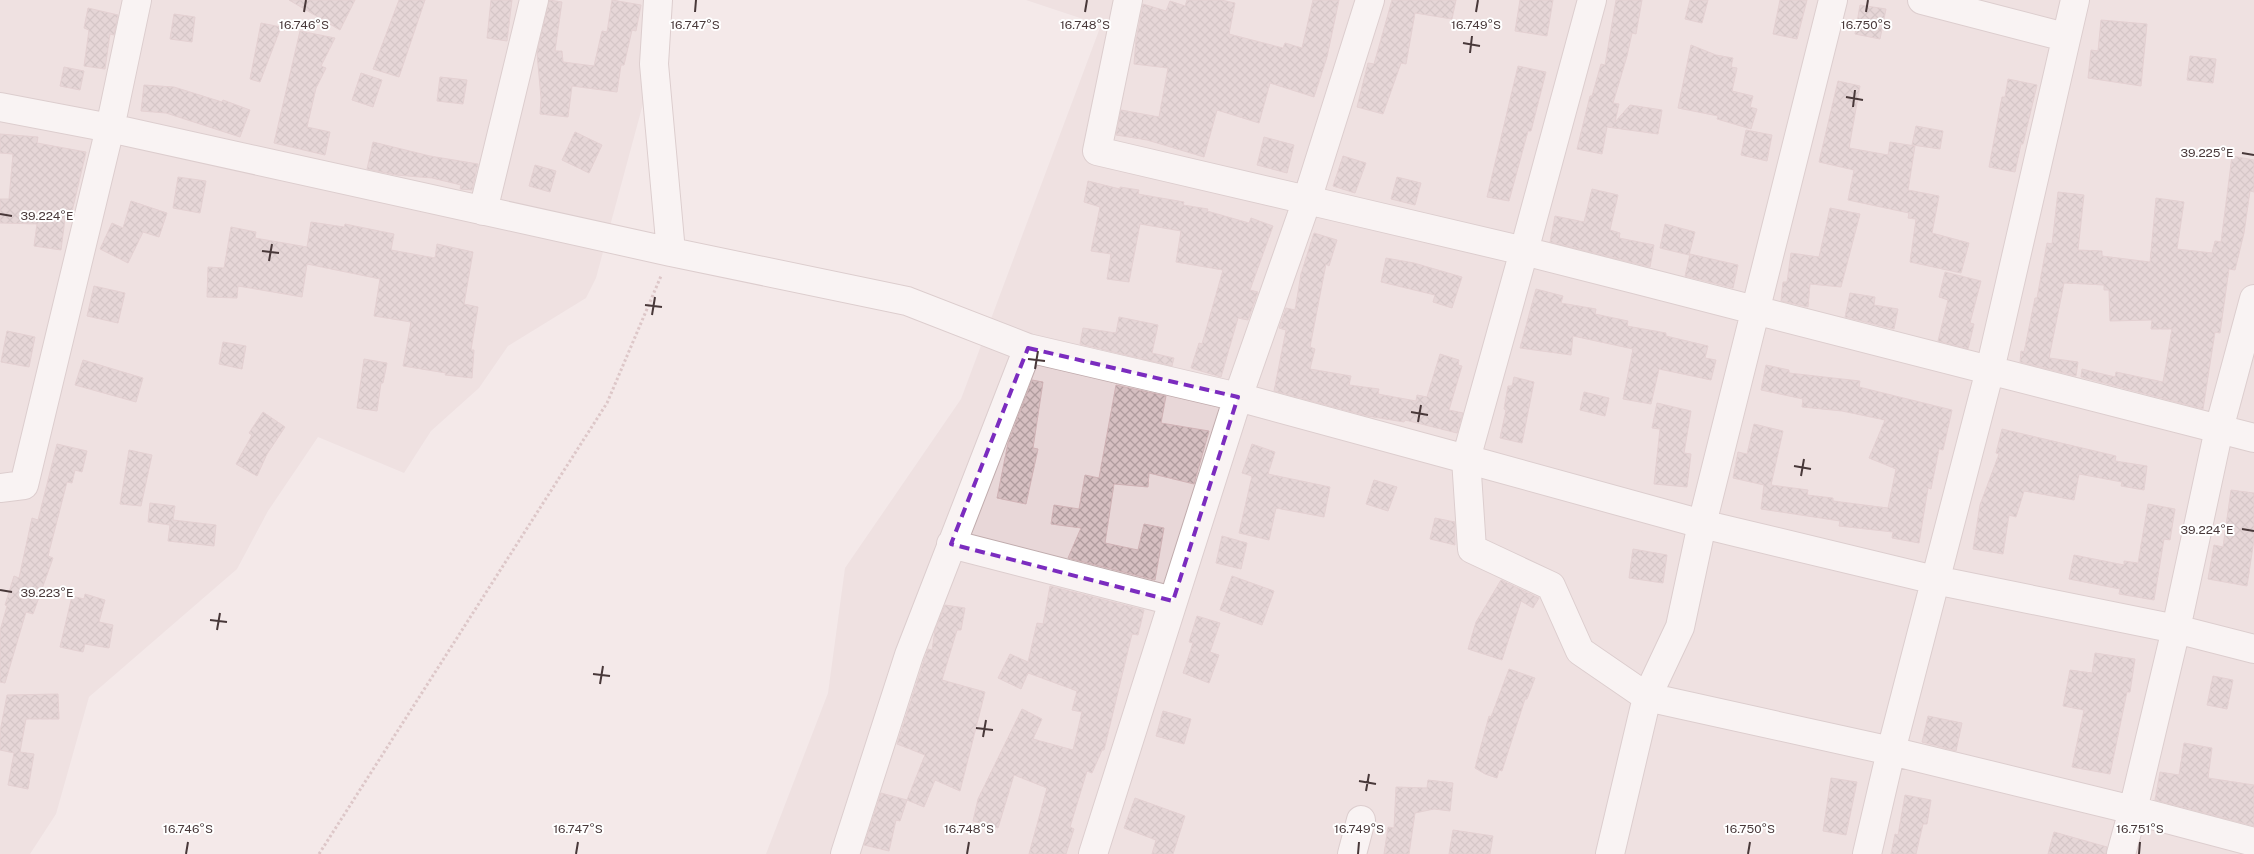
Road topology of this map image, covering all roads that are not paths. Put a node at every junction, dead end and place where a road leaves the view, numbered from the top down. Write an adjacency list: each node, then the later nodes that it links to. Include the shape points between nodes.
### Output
1 (137, 0): 12 (street)
2 (534, 0): 14 (street)
3 (658, 0): 16 (street, via 654,64)
4 (1370, 0): 13 (street)
5 (1592, 0): 15 (street)
6 (1833, 0): 18 (street)
7 (1922, 0): 10 (street)
8 (2075, 0): 10 (street)
9 (1127, 1): 13 (street, via 1097,151)
10 (2065, 37): 20 (street)
11 (0, 107): 12 (street)
12 (110, 128): 14 (street); 25 (street, via 24,485)
13 (1307, 200): 15 (street); 21 (street)
14 (483, 210): 16 (street)
15 (1524, 251): 18 (street); 24 (street)
16 (671, 252): 19 (street, via 907,301)
17 (2254, 299): 22 (street)
18 (1757, 311): 20 (street); 26 (street)
19 (1028, 348): 21 (street); 27 (street)
20 (1990, 370): 22 (street); 28 (street)
21 (1238, 397): 24 (street); 29 (street)
22 (2219, 429): 23 (street); 30 (street)
23 (2254, 438)
24 (1466, 459): 26 (street); 32 (street, via 1472,548 1551,586 1580,651)
25 (0, 488)
26 (1702, 524): 28 (street); 32 (street, via 1680,627)
27 (951, 544): 29 (street); 37 (street, via 909,655)
28 (1935, 580): 30 (street); 33 (street)
29 (1173, 601): 38 (street)
30 (2176, 629): 31 (street); 34 (street)
31 (2254, 649)
32 (1647, 697): 33 (street); 40 (street)
33 (1891, 751): 34 (street); 41 (street)
34 (2132, 810): 36 (street); 42 (street)
35 (1362, 820): 39 (street)
36 (2254, 842)
37 (845, 854)
38 (1093, 854)
39 (1352, 854)
40 (1610, 854)
41 (1867, 854)
42 (2121, 854)

